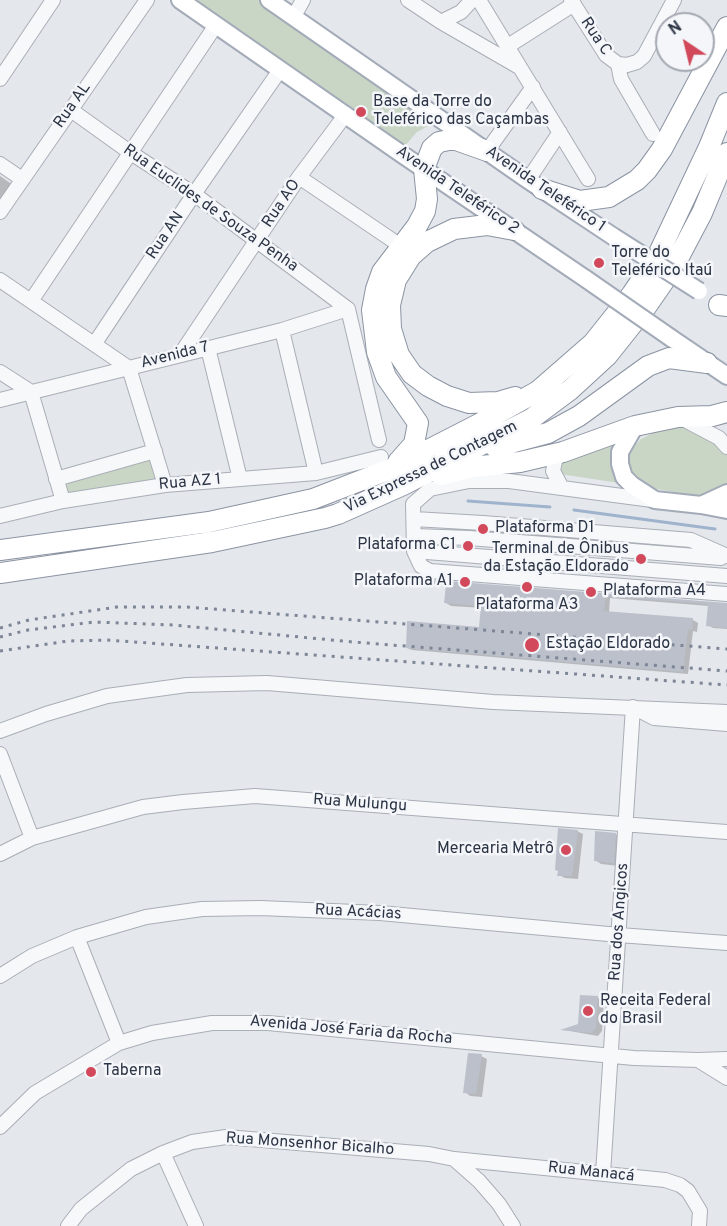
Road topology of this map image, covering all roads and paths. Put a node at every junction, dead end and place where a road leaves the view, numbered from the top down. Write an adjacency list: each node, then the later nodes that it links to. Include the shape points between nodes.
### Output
1 (53, 0): 19 (street)
2 (147, 0): 22 (street, Rua AL)
3 (180, 0): 13 (main road, Avenida Teleférico 2)
4 (269, 0): 11 (main road, Avenida Teleférico 1)
5 (303, 0): 11 (street)
6 (408, 0): 12 (street)
7 (472, 0): 12 (street, via 461,12)
8 (479, 0): 15 (street)
9 (674, 0): 16 (street, via 644,56 637,62)
10 (572, 2): 15 (street); 16 (street, Rua C, via 606,55)
11 (294, 16): 27 (main road, Avenida Teleférico 1)
12 (441, 22): 17 (street)
13 (216, 25): 18 (main road, Avenida Teleférico 2); 28 (street)
14 (727, 27): 34 (highway, via 662,149 637,180 609,197 580,201)
15 (508, 46): 17 (street)
16 (618, 64): 25 (street, Rua C, via 621,79)
17 (520, 68): 20 (street)
18 (280, 70): 23 (main road, Avenida Teleférico 2); 35 (street, Rua AN)
19 (0, 79)
20 (533, 87): 24 (street); 27 (street)
21 (727, 103): 26 (highway)
22 (71, 110): 28 (street, Rua Euclides de Souza Penha); 32 (street, Rua AL)
23 (346, 114): 30 (main road, Avenida Teleférico 2); 31 (street, Rua AO)
24 (560, 132): 33 (street); 34 (street)
25 (652, 134)
26 (718, 150): 51 (highway, Via Expressa de Contagem, via 632,294 593,343); 61 (highway, Via Expressa de Contagem, via 702,213 673,268 607,356 531,419)
27 (487, 151): 30 (highway, via 456,140 439,142 432,148); 34 (main road, Avenida Teleférico 1)
28 (131, 153): 35 (street, Rua Euclides de Souza Penha); 41 (street)
29 (0, 164): 32 (street)
30 (424, 169): 37 (main road, Avenida Teleférico 2); 62 (highway, via 425,211 382,272 372,310 377,352 386,377 418,423 414,444)
31 (299, 177): 38 (street, Rua AO); 39 (street)
32 (22, 179): 36 (street, Rua AL)
33 (588, 179)
34 (535, 185): 42 (main road, Avenida Teleférico 1, bridge)
35 (194, 194): 38 (street, Rua Euclides de Souza Penha); 45 (street, Rua AN)
36 (0, 212)
37 (514, 230): 49 (main road, Avenida Teleférico 2, bridge); 51 (highway, via 487,225 454,229 428,242 411,256 396,280 390,305 391,329 399,355 412,374 447,396 469,403 498,402)
38 (257, 240): 43 (street, Rua Euclides de Souza Penha); 47 (street, Rua AO)
39 (392, 240)
40 (0, 280): 41 (street)
41 (32, 301): 45 (street)
42 (724, 307)
43 (348, 309): 44 (street, Avenida 7); 57 (street)
44 (282, 330): 46 (street, Avenida 7); 63 (street)
45 (95, 343): 48 (street)
46 (208, 348): 47 (street, Avenida 7); 64 (street)
47 (180, 355): 48 (street, Avenida 7)
48 (129, 368): 52 (street, Avenida 7); 59 (street)
49 (719, 371): 61 (highway, via 669,358 648,366 579,416 548,433)
50 (0, 372): 52 (street)
51 (537, 391): 62 (highway, Via Expressa de Contagem)
52 (31, 392): 53 (street, Avenida 7); 65 (street)
53 (0, 400)
54 (727, 412): 55 (highway)
55 (678, 417): 56 (highway); 58 (street, via 719,438)
56 (635, 426): 60 (highway); 69 (main road, via 620,452 620,464 632,485)
57 (379, 440)
58 (727, 447)
59 (155, 451): 65 (street); 66 (street)
60 (560, 453): 62 (highway, via 472,467); 67 (street, via 553,471)
61 (457, 457): 62 (highway, Via Expressa de Contagem)
62 (392, 470): 63 (street, Rua AZ 1); 76 (highway, Via Expressa de Contagem, via 313,499 209,522); 79 (highway, Via Expressa de Contagem, via 338,514 325,518 212,542)
63 (316, 473): 64 (street, Rua AZ 1)
64 (240, 478): 66 (street, Rua AZ 1)
65 (56, 479): 70 (street)
66 (165, 485): 70 (street, Rua AZ 1)
67 (562, 488): 69 (street); 74 (street, via 469,481 430,489 413,504)
68 (727, 493): 71 (main road)
69 (656, 500): 71 (main road)
70 (63, 501): 73 (street, Rua AZ 1)
71 (701, 505): 72 (main road)
72 (727, 510)
73 (0, 516)
74 (414, 519): 75 (street); 78 (street, via 691,540)
75 (415, 536): 77 (street); 78 (street)
76 (0, 549)
77 (414, 551): 80 (street); 81 (street, via 421,566 430,571)
78 (727, 558)
79 (0, 573)
80 (727, 576)
81 (727, 594)
82 (633, 706): 83 (street); 84 (street, via 654,718); 85 (street, via 493,702 267,683 187,685 107,696); 87 (street, Rua dos Angicos)
83 (727, 712)
84 (727, 724)
85 (0, 731)
86 (0, 754): 89 (street)
87 (627, 824): 88 (street, Rua Mulungu); 89 (street, Rua Mulungu, via 255,796 143,807); 91 (street, Rua dos Angicos)
88 (727, 832)
89 (32, 838): 90 (street, Rua Mulungu)
90 (0, 854)
91 (619, 935): 92 (street, Rua Acácias, via 380,913 260,908 202,909 146,917); 93 (street, Rua Acácias); 96 (street, Rua dos Angicos)
92 (77, 937): 94 (street, Rua Acácias, via 32,956); 95 (street)
93 (727, 943)
94 (0, 976)
95 (120, 1042): 96 (street, Avenida José Faria da Rocha, via 212,1023 268,1023); 100 (street, Avenida José Faria da Rocha, via 35,1093)
96 (610, 1054): 98 (street, Avenida José Faria da Rocha); 103 (street, Rua dos Angicos)
97 (727, 1059): 98 (street, Avenida José Faria da Rocha)
98 (698, 1060): 99 (street)
99 (727, 1078)
100 (0, 1127)
101 (163, 1153): 102 (street, Rua Monsenhor Bicalho, via 192,1142 226,1137); 104 (street, Rua Monsenhor Bicalho, via 131,1169 104,1189); 105 (street)
102 (454, 1159): 103 (street, Rua Manacá); 106 (street, via 500,1204)
103 (603, 1174): 107 (street, Rua Manacá, via 680,1185 696,1202)
104 (68, 1226)
105 (196, 1226)
106 (513, 1226)
107 (699, 1226)

